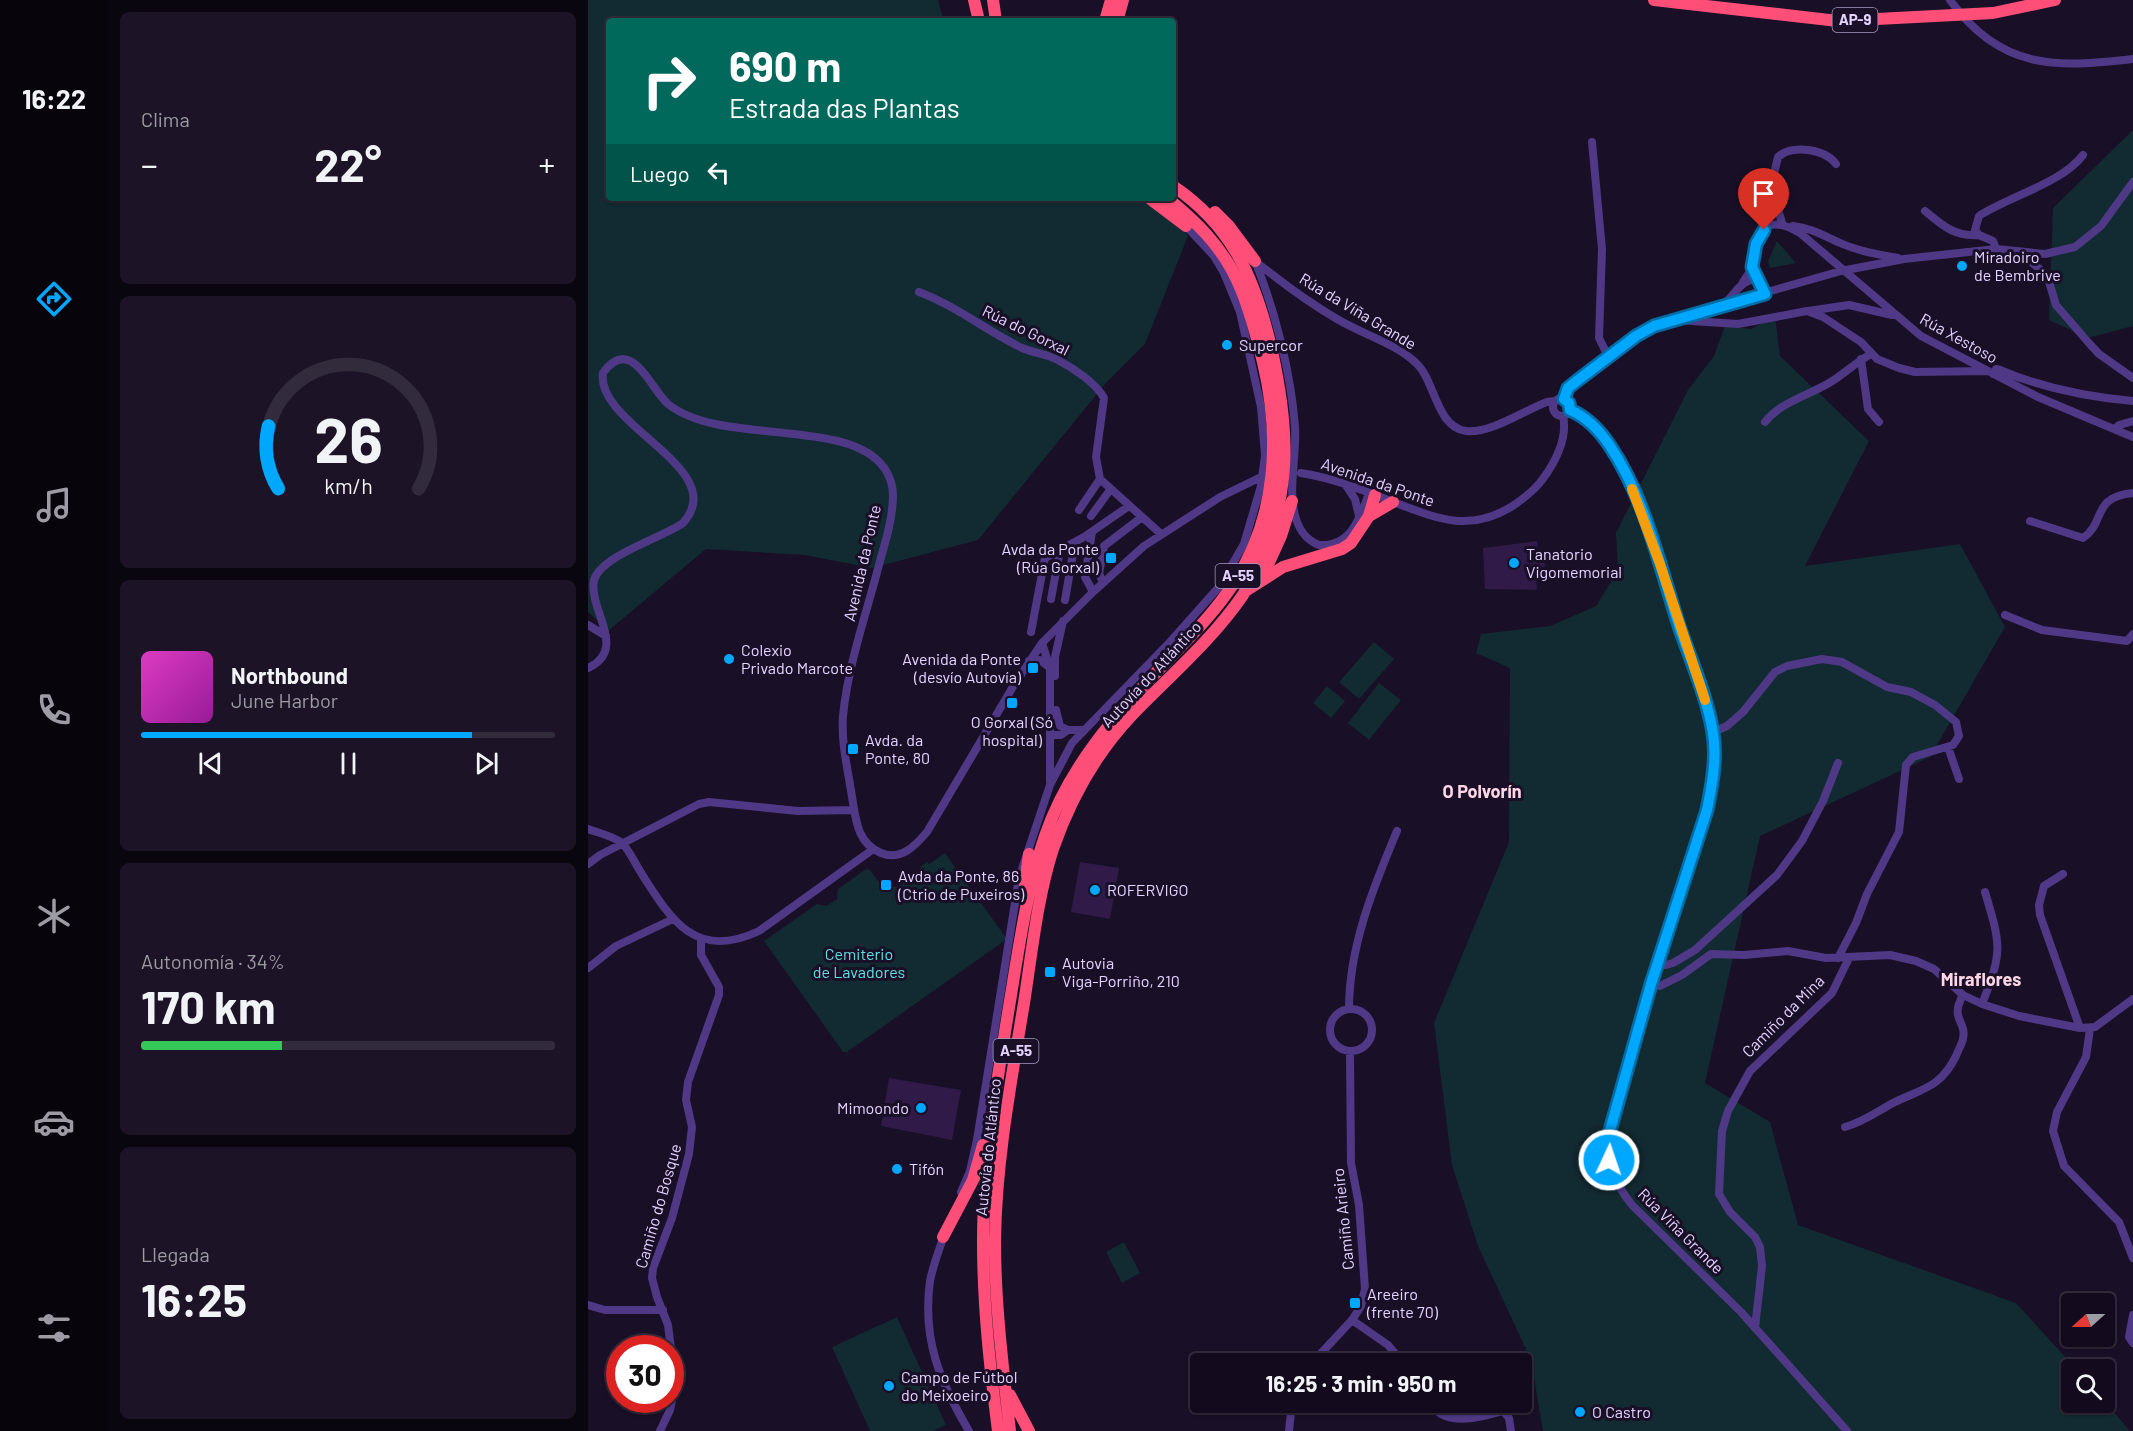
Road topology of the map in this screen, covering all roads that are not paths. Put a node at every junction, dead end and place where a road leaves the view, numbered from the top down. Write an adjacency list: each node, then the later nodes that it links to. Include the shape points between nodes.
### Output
1 (974, 0): 8 (highway)
2 (1111, 0): 11 (highway)
3 (1123, 0): 12 (highway)
4 (1654, 0): 6 (highway, AP-9, via 1838,21 1993,13)
5 (1950, 0): 13 (street, via 1977,31 2004,49 2039,62 2074,65)
6 (2055, 0)
7 (993, 2): 9 (highway); 10 (highway)
8 (978, 18)
9 (996, 18)
10 (1003, 18)
11 (1106, 18)
12 (1118, 18)
13 (2133, 59)
14 (1592, 142): 42 (street, via 1602,249 1599,339)
15 (2083, 155): 24 (street, via 2065,172 1979,216 1975,230)
16 (1836, 164): 22 (street, via 1817,152 1788,150 1778,157 1771,186)
17 (2133, 182): 26 (street, via 2101,226 2075,247)
18 (1176, 188): 28 (highway, via 1195,195 1213,210); 78 (highway, Autovía do Atlántico / A-55, via 1218,227 1250,276 1283,405 1284,483 1276,520)
19 (1153, 201): 23 (highway)
20 (1171, 201): 111 (highway, Autovía do Atlántico / A-55, via 1206,231 1219,248 1246,300 1272,414 1274,454 1268,500 1255,542 1234,583 1106,728 1065,789 1046,835)
21 (1925, 211): 24 (street, via 1952,231 1964,236)
22 (1784, 224): 27 (street, via 1811,228 1862,251); 29 (street, via 1768,227 1760,236); 39 (street, Rúa Xestoso, via 1800,233)
23 (1186, 226): 94 (street, via 1214,256 1240,312 1261,407 1261,486 1244,544 1219,587)
24 (1980, 235): 25 (street, via 1993,242)
25 (1996, 249): 26 (street); 27 (street)
26 (2030, 253): 45 (street, via 2031,262 2047,275 2056,305 2094,350)
27 (1904, 259): 35 (street)
28 (1255, 261): 30 (street, Rúa da Viña Grande); 32 (street)
29 (1752, 267): 31 (street); 33 (street)
30 (1272, 274): 32 (street); 49 (street, Rúa da Viña Grande, via 1337,319 1417,364 1447,418 1458,428 1467,431 1498,424)
31 (1757, 280): 33 (street, via 1750,279); 35 (street)
32 (1263, 281): 64 (street, via 1295,426)
33 (1741, 286): 36 (street); 37 (street)
34 (920, 292): 59 (street, Rúa do Gorxal, via 1024,349 1057,359 1099,390 1104,398 1096,457)
35 (1765, 294): 36 (street)
36 (1742, 300): 37 (street)
37 (1720, 306): 40 (street)
38 (1807, 311): 39 (street, via 1849,305); 40 (street, via 1738,324); 41 (street, via 1861,342)
39 (1893, 315): 44 (street, Rúa Xestoso, via 1921,336)
40 (1669, 320): 42 (street)
41 (1871, 354): 43 (street); 44 (street, via 1915,372)
42 (1608, 356): 46 (street, via 1568,388)
43 (1861, 359): 53 (street, via 1831,382 1777,409); 54 (street, via 1868,410)
44 (1991, 372): 48 (street, via 1996,369 2109,399); 55 (street, Rúa Xestoso, via 2038,397)
45 (2133, 378)
46 (1564, 399): 47 (street); 51 (street, via 1569,403)
47 (1555, 401): 49 (street); 50 (street)
48 (2133, 401)
49 (1534, 408): 50 (street, Rúa Viña Grande)
50 (1554, 412): 51 (street, Rúa Viña Grande)
51 (1567, 413): 65 (street, Avenida da Ponte, via 1562,442 1548,472 1525,498 1504,511 1470,521 1447,521); 95 (street, Rúa Viña Grande, via 1583,416 1597,429 1621,464 1660,564)
52 (2133, 421): 55 (street)
53 (1765, 422)
54 (1879, 422)
55 (2115, 429): 56 (street, Rúa Xestoso)
56 (2133, 437)
57 (1301, 473): 60 (street, Avenida da Ponte)
58 (1259, 478): 73 (street)
59 (1100, 479): 61 (street); 67 (street)
60 (1345, 483): 63 (street, Avenida da Ponte); 69 (street)
61 (1110, 490): 66 (street); 68 (street)
62 (2133, 493): 71 (street, via 2108,500 2083,538)
63 (1372, 494): 65 (street, Avenida da Ponte); 69 (highway)
64 (1292, 501): 69 (street, via 1300,530 1319,545 1347,537); 76 (highway)
65 (1393, 502): 69 (highway)
66 (1129, 506): 70 (street); 72 (street)
67 (1079, 510)
68 (1091, 516)
69 (1364, 516): 76 (highway, via 1351,543 1342,549 1296,561)
70 (1142, 517): 73 (street); 77 (street, via 1104,546 1099,574)
71 (2030, 521)
72 (1092, 532): 74 (street); 79 (street, via 1085,577)
73 (1161, 534): 77 (street)
74 (1075, 542): 75 (street); 81 (street)
75 (1060, 550): 80 (street); 85 (street, via 1045,558)
76 (1261, 579): 78 (highway)
77 (1103, 582): 79 (street)
78 (1246, 591): 136 (highway, Autovía do Atlántico / A-55, via 1106,747 1071,804 1051,855 1000,1161 995,1239)
79 (1093, 592): 83 (street)
80 (1051, 599)
81 (1065, 600)
82 (2005, 615): 86 (street, via 2042,630 2127,641)
83 (1063, 621): 88 (street); 89 (street)
84 (588, 625): 87 (street)
85 (1031, 632)
86 (2133, 634)
87 (606, 636): 91 (street, via 603,657); 101 (street, Avenida da Ponte, via 594,603 594,580 602,568 683,523 693,507 691,488 681,470 623,416 604,391 603,373 612,363 630,360 637,364 662,399 683,413 713,423 848,442 873,456 891,481 893,495 890,524 843,717)
88 (1042, 643): 89 (street); 90 (street); 92 (street)
89 (1055, 657): 93 (street, via 1056,717 1060,726)
90 (1029, 661): 92 (street, via 1040,660); 105 (street, via 927,832 914,847 900,854 886,855)
91 (588, 668)
92 (1050, 668): 96 (street)
93 (1068, 730): 94 (street); 96 (street)
94 (1084, 730): 100 (street, via 1072,743)
95 (1713, 732): 97 (street, via 1743,712 1775,672 1822,659 1842,663 1876,682 1911,692 1935,705 1959,727 1959,736); 115 (street, Rúa Viña Grande, via 1714,759 1707,810)
96 (1052, 735): 100 (street)
97 (1948, 747): 99 (street); 113 (street, via 1913,757 1906,765 1899,832)
98 (1838, 763): 115 (street, via 1800,846 1777,875 1695,950 1673,963)
99 (1959, 779)
100 (1050, 785): 106 (street)
101 (854, 810): 104 (street, via 798,811 709,802); 105 (street, Avenida da Ponte, via 857,827)
102 (588, 829): 104 (street)
103 (1397, 831): 121 (street, via 1369,898 1349,982)
104 (623, 844): 107 (street); 110 (street)
105 (872, 849): 112 (street, via 759,931 745,938)
106 (1029, 854): 111 (highway); 126 (street, via 1020,878 970,1171)
107 (588, 864)
108 (2063, 874): 122 (street, via 2044,886 2040,915)
109 (1985, 892): 120 (street, via 1999,954)
110 (673, 919): 112 (street); 116 (street, via 623,942)
111 (1022, 923): 124 (highway, Autovía do Atlántico / A-55)
112 (701, 940): 129 (street, Camiño do Bosque, via 701,955 719,987 719,995 688,1082 686,1100 692,1127 689,1154 672,1218 652,1268)
113 (1838, 958): 114 (street); 117 (street, via 1788,951 1744,955 1717,952 1660,986)
114 (1850, 958): 118 (street, via 1890,955 1916,961 1934,969); 132 (street, Camiño da Mina, via 1832,993 1750,1071 1728,1111 1722,1131 1719,1194 1760,1247 1762,1266)
115 (1658, 963): 117 (street, Rúa Viña Grande)
116 (588, 969)
117 (1651, 984): 132 (street, Rúa Viña Grande, via 1609,1134 1611,1172 1632,1205)
118 (1963, 995): 120 (street); 125 (street, via 1957,1007 1963,1040 1940,1079 1868,1119)
119 (2133, 999): 122 (street, via 2095,1028)
120 (1982, 1004): 122 (street, via 2019,1016)
121 (1350, 1009): 123 (street, via 1337,1015 1330,1027 1337,1046); 123 (street, via 1363,1013 1372,1030 1368,1043)
122 (2085, 1028): 127 (street, via 2086,1057 2057,1112 2053,1131 2064,1166 2119,1222)
123 (1350, 1052): 131 (street, Camiño Arieiro, via 1351,1163 1359,1205 1365,1289)
124 (991, 1115): 126 (highway, via 973,1180); 143 (highway, Autovía do Atlántico / A-55, via 983,1239 984,1306)
125 (1845, 1127)
126 (943, 1238): 142 (street, via 930,1281 930,1335 941,1380)
127 (2133, 1258)
128 (588, 1305): 129 (street, via 605,1310)
129 (663, 1310): 141 (street, Camiño do Bosque, via 671,1340 673,1389 670,1410)
130 (2133, 1315): 133 (street, via 2129,1337)
131 (1352, 1320): 134 (street, Camiño Arieiro); 135 (street)
132 (1755, 1328): 148 (street, Rúa Viña Grande)
133 (2133, 1344)
134 (1321, 1353)
135 (1395, 1353)
136 (1002, 1362): 144 (highway, Autovía do Atlántico / A-55); 145 (highway, via 1011,1400)
137 (1291, 1413): 146 (street)
138 (1439, 1413): 139 (street, via 1476,1418)
139 (1495, 1413)
140 (1505, 1413): 147 (street)
141 (660, 1431)
142 (969, 1431)
143 (998, 1431)
144 (1011, 1431)
145 (1029, 1431)
146 (1289, 1431)
147 (1511, 1431)
148 (1846, 1431)

